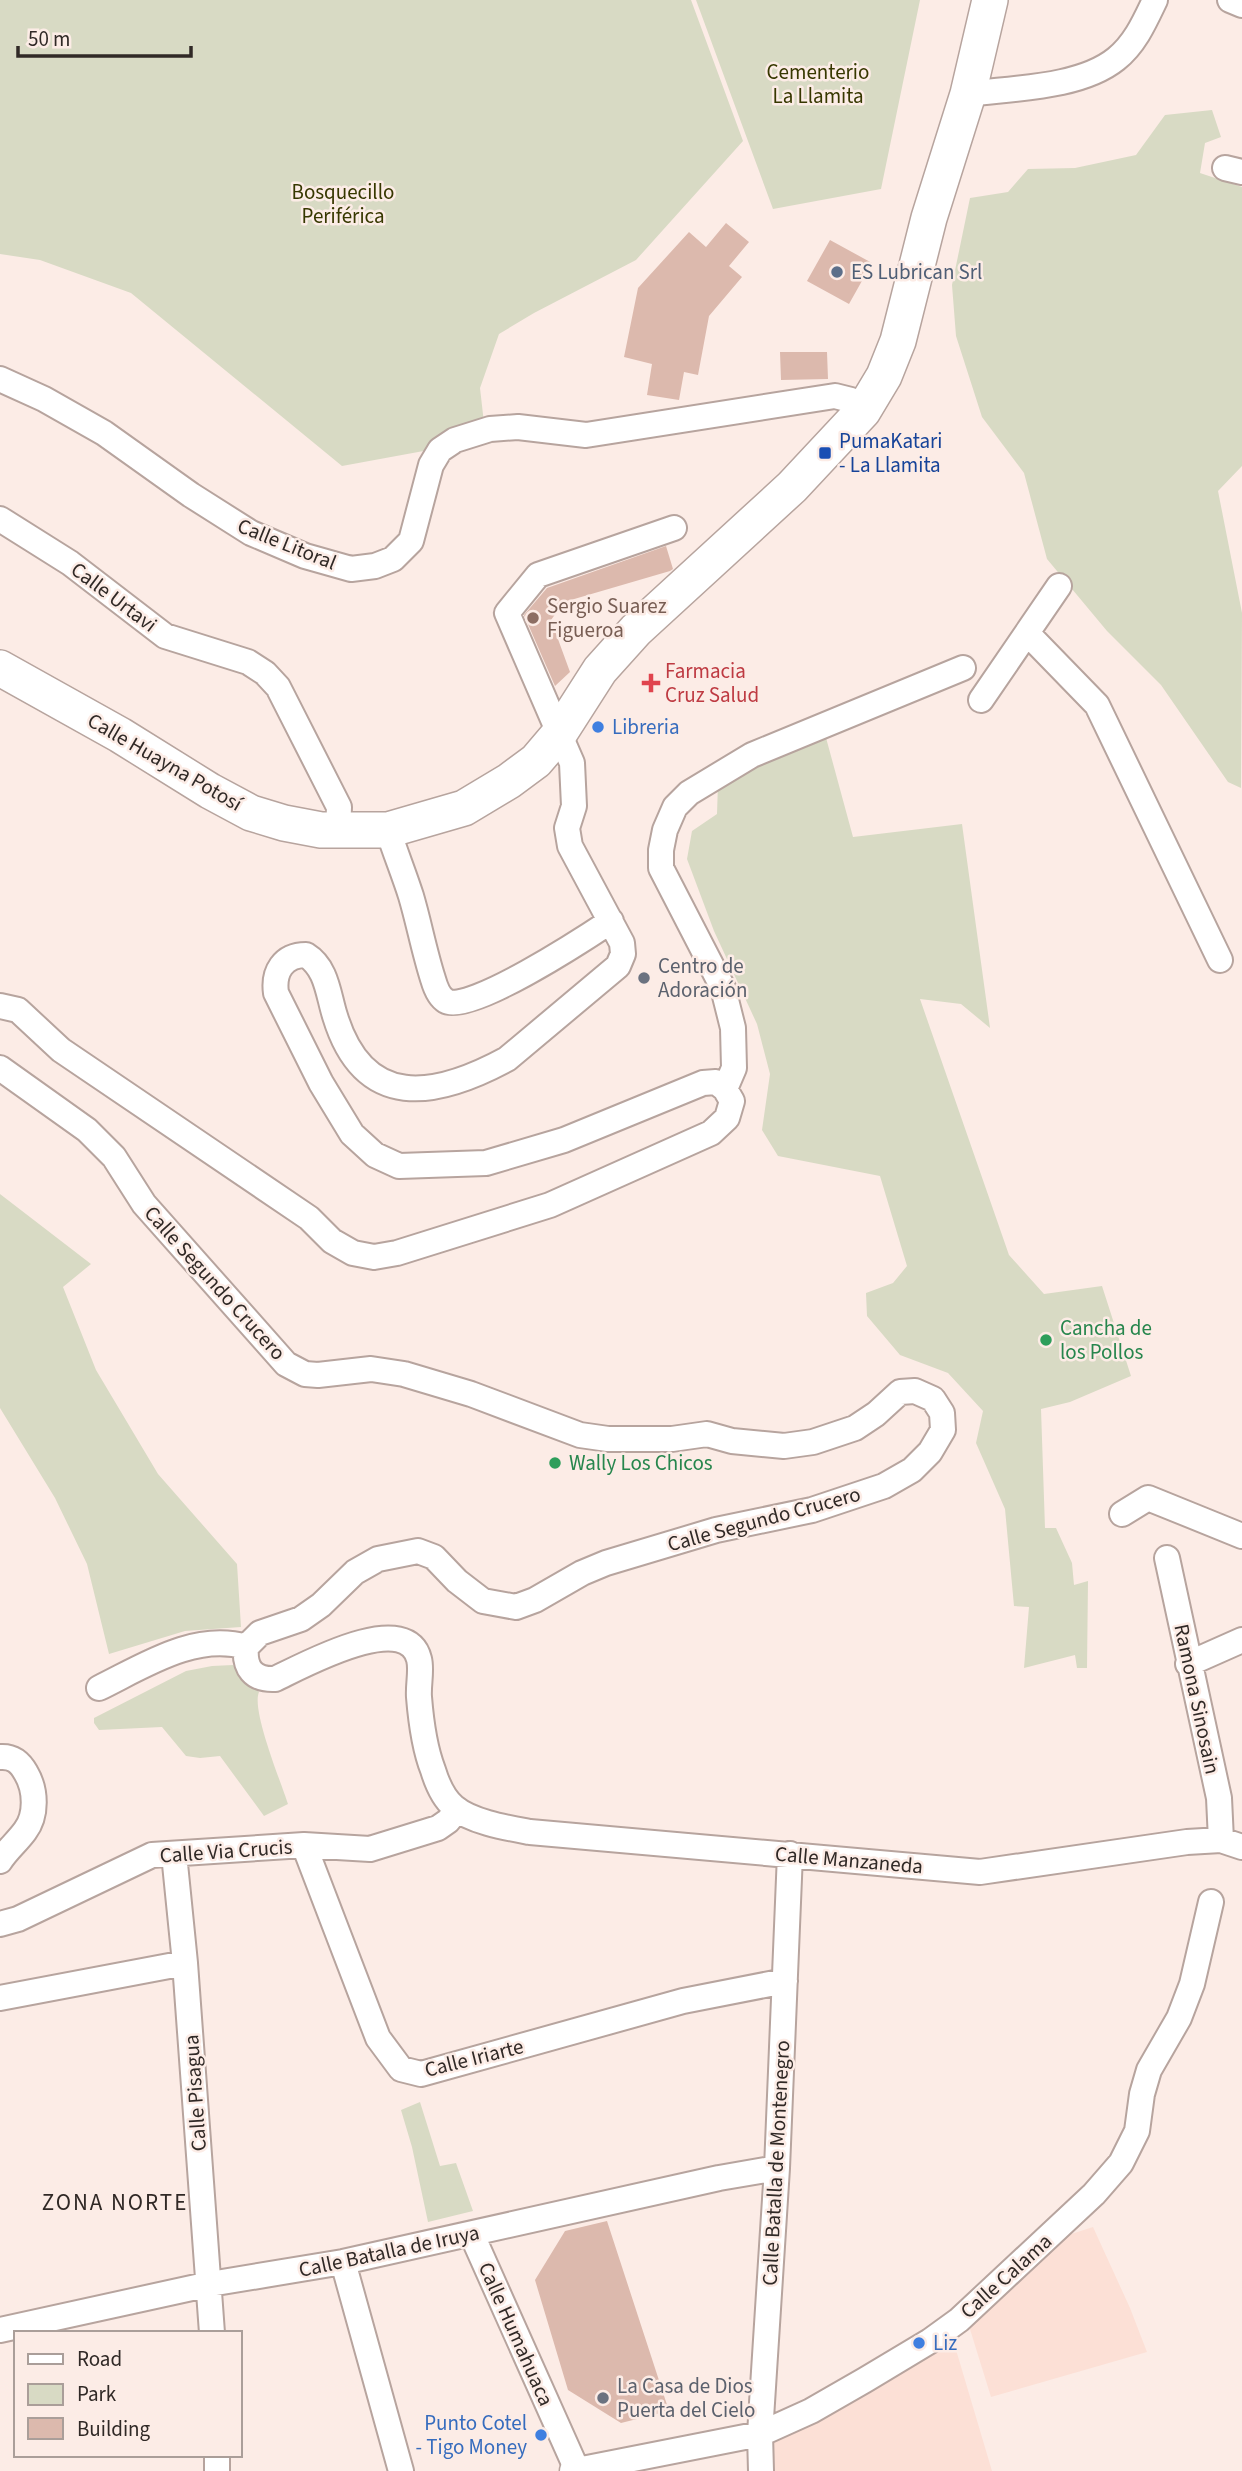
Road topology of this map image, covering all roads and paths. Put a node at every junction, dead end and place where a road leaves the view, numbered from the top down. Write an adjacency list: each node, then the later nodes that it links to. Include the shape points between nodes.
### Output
1 (990, 0): 5 (highway, Calle Huayna Potosí)
2 (1155, 0): 5 (street, via 1138,35 1117,58 1094,73)
3 (1230, 0): 4 (street)
4 (1242, 5)
5 (968, 94): 7 (highway, Calle Huayna Potosí, via 929,218 898,341)
6 (0, 379): 7 (street, Calle Litoral, via 104,433 251,533 351,569 393,559 411,541 431,466 440,450 490,429 518,427 586,435 835,396 851,400)
7 (863, 411): 15 (highway, Calle Huayna Potosí, via 792,487 636,629 600,670)
8 (0, 519): 17 (street, Calle Urtavi, via 70,563 165,636 248,662 265,673 278,687 340,807)
9 (674, 528): 15 (street, via 538,575 507,613)
10 (1059, 586): 11 (street)
11 (1028, 634): 14 (street); 19 (street, via 1097,705)
12 (0, 668): 17 (highway, Calle Huayna Potosí, via 251,813)
13 (963, 668): 22 (street, via 752,755 689,793 675,807 660,850 661,868 723,988 733,1028 734,1068)
14 (981, 700)
15 (558, 734): 16 (highway, Calle Huayna Potosí, via 536,761 464,808); 18 (street, via 572,763 570,846)
16 (388, 830): 17 (highway, Calle Huayna Potosí); 18 (street, via 433,979 442,999 449,1003 458,1005 488,993)
17 (338, 831)
18 (611, 921): 22 (street, via 624,954 618,966 507,1059 430,1088 393,1087 370,1073 349,1048 324,976 306,955 289,958 279,969 276,993 346,1125 375,1155 399,1166 486,1163 564,1140 703,1083 716,1082)
19 (1220, 960)
20 (0, 1006): 22 (street, via 18,1010 61,1050 309,1218 332,1241 374,1257 424,1246 550,1205 711,1133 727,1118 732,1101)
21 (0, 1068): 27 (street, Calle Segundo Crucero, via 96,1139 144,1204 286,1364 305,1374 371,1369 404,1374 580,1434 608,1439 707,1434 784,1446 813,1442 855,1428 895,1395 908,1391 929,1396 942,1413 943,1430 930,1452 912,1470 884,1486 812,1510 716,1530 606,1563 516,1607 483,1601 434,1557 418,1551 378,1559 355,1572 301,1619 260,1633)
22 (725, 1089)
23 (1122, 1514): 24 (street, via 1148,1499)
24 (1242, 1536)
25 (1167, 1559): 28 (street, Ramona Sinosain)
26 (1242, 1640): 28 (street)
27 (246, 1647): 29 (street, via 233,1643 192,1646); 31 (street, via 248,1668 262,1678 275,1679 362,1643 388,1637 409,1644 420,1660 426,1751 438,1785)
28 (1188, 1664): 32 (street, Ramona Sinosain)
29 (99, 1688)
30 (0, 1757): 36 (street, via 22,1765 31,1781 34,1802 25,1831)
31 (457, 1810): 33 (street, Calle Via Crucis, via 438,1828 370,1849); 35 (street, Calle Manzaneda, via 499,1827 530,1832)
32 (1231, 1844): 35 (street, Calle Manzaneda, via 1187,1842 980,1872)
33 (304, 1845): 34 (street, Calle Via Crucis); 40 (street, Calle Iriarte, via 378,2038 401,2069 421,2074 683,2001)
34 (174, 1854): 38 (street, Calle Via Crucis, via 152,1855); 39 (street, Calle Pisagua)
35 (790, 1854): 40 (street, Calle Batalla de Montenegro)
36 (0, 1861)
37 (1211, 1902): 48 (street, Calle Calama, via 1192,1984 1179,2018 1149,2070 1137,2131 1121,2163 1075,2212 930,2341 811,2411)
38 (0, 1924)
39 (185, 1963): 41 (street); 45 (street, Calle Pisagua)
40 (785, 1981): 42 (street, Calle Batalla de Montenegro)
41 (0, 1998)
42 (777, 2168): 43 (street, Calle Batalla de Iruya); 48 (street, Calle Batalla de Montenegro)
43 (472, 2235): 44 (street, Calle Batalla de Iruya); 50 (street, Calle Humahuaca)
44 (342, 2262): 45 (street, Calle Batalla de Iruya); 49 (street)
45 (210, 2284): 46 (street, Calle Batalla de Iruya); 47 (street, Calle Pisagua)
46 (0, 2330)
47 (212, 2331)
48 (760, 2434): 50 (street, Calle Calama); 51 (street, Calle Batalla de Montenegro)
49 (401, 2471)
50 (576, 2471)
51 (761, 2471)

